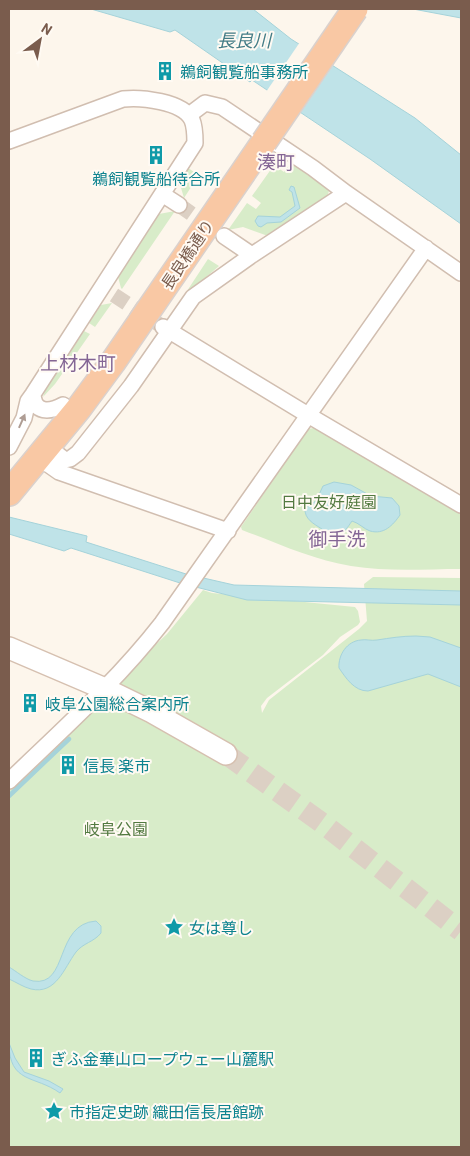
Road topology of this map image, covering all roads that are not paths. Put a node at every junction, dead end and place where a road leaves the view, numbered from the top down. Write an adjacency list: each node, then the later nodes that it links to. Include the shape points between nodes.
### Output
1 (340, 9): 4 (highway, 長良橋通り)
2 (355, 9): 4 (highway, 長良橋通り, bridge)
3 (189, 115): 5 (street, via 168,104 135,97); 6 (street, via 195,143); 7 (street, via 205,103 222,107)
4 (258, 139): 15 (highway, 長良橋通り); 18 (highway, 長良橋通り, via 113,362)
5 (9, 141)
6 (162, 194): 8 (street); 14 (street, via 108,291)
7 (346, 194): 10 (street); 11 (street)
8 (179, 205)
9 (224, 236): 11 (street)
10 (426, 248): 12 (street); 16 (street)
11 (252, 255): 13 (street, via 193,297)
12 (461, 273)
13 (166, 329): 16 (street); 18 (street, via 131,386 78,453 65,460)
14 (32, 394): 15 (street, via 36,406 45,411); 17 (street, one-way to 14)
15 (63, 405): 19 (highway, 長良橋通り)
16 (308, 415): 21 (street); 22 (street)
17 (9, 447)
18 (43, 452): 20 (highway, 長良橋通り); 22 (street, via 59,472)
19 (9, 468)
20 (9, 493)
21 (461, 505)
22 (226, 533): 24 (street, via 142,649)
23 (9, 648): 24 (main road)
24 (105, 689): 25 (main road); 26 (street)
25 (226, 754)
26 (9, 781)

